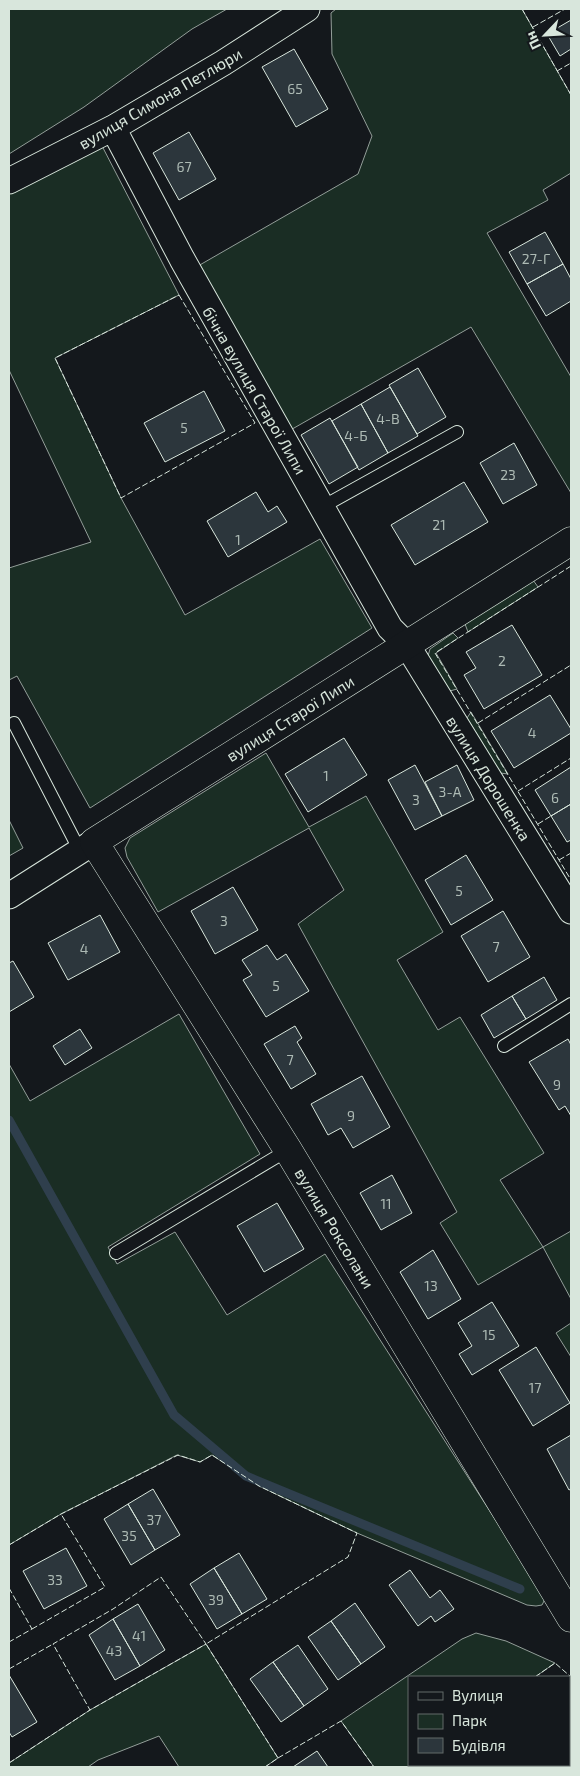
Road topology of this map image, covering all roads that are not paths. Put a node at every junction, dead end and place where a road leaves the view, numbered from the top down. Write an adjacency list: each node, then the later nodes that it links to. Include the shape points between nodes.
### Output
1 (307, 9): 2 (street, вулиця Симона Петлюри)
2 (113, 128): 3 (street, вулиця Симона Петлюри); 5 (street, бічна вулиця Старої Липи, via 191,276)
3 (9, 181)
4 (456, 432): 5 (lane)
5 (322, 507): 7 (street, бічна вулиця Старої Липи, via 390,628)
6 (571, 542): 7 (street, вулиця Старої Липи)
7 (407, 645): 9 (street, вулиця Старої Липи); 11 (street, вулиця Дорошенка)
8 (14, 722): 9 (lane)
9 (87, 846): 10 (street, вулиця Старої Липи); 14 (street, вулиця Роксолани)
10 (9, 896)
11 (571, 911)
12 (571, 1004): 13 (lane)
13 (504, 1046)
14 (288, 1150): 15 (lane); 16 (street, вулиця Роксолани)
15 (116, 1253)
16 (571, 1618)

